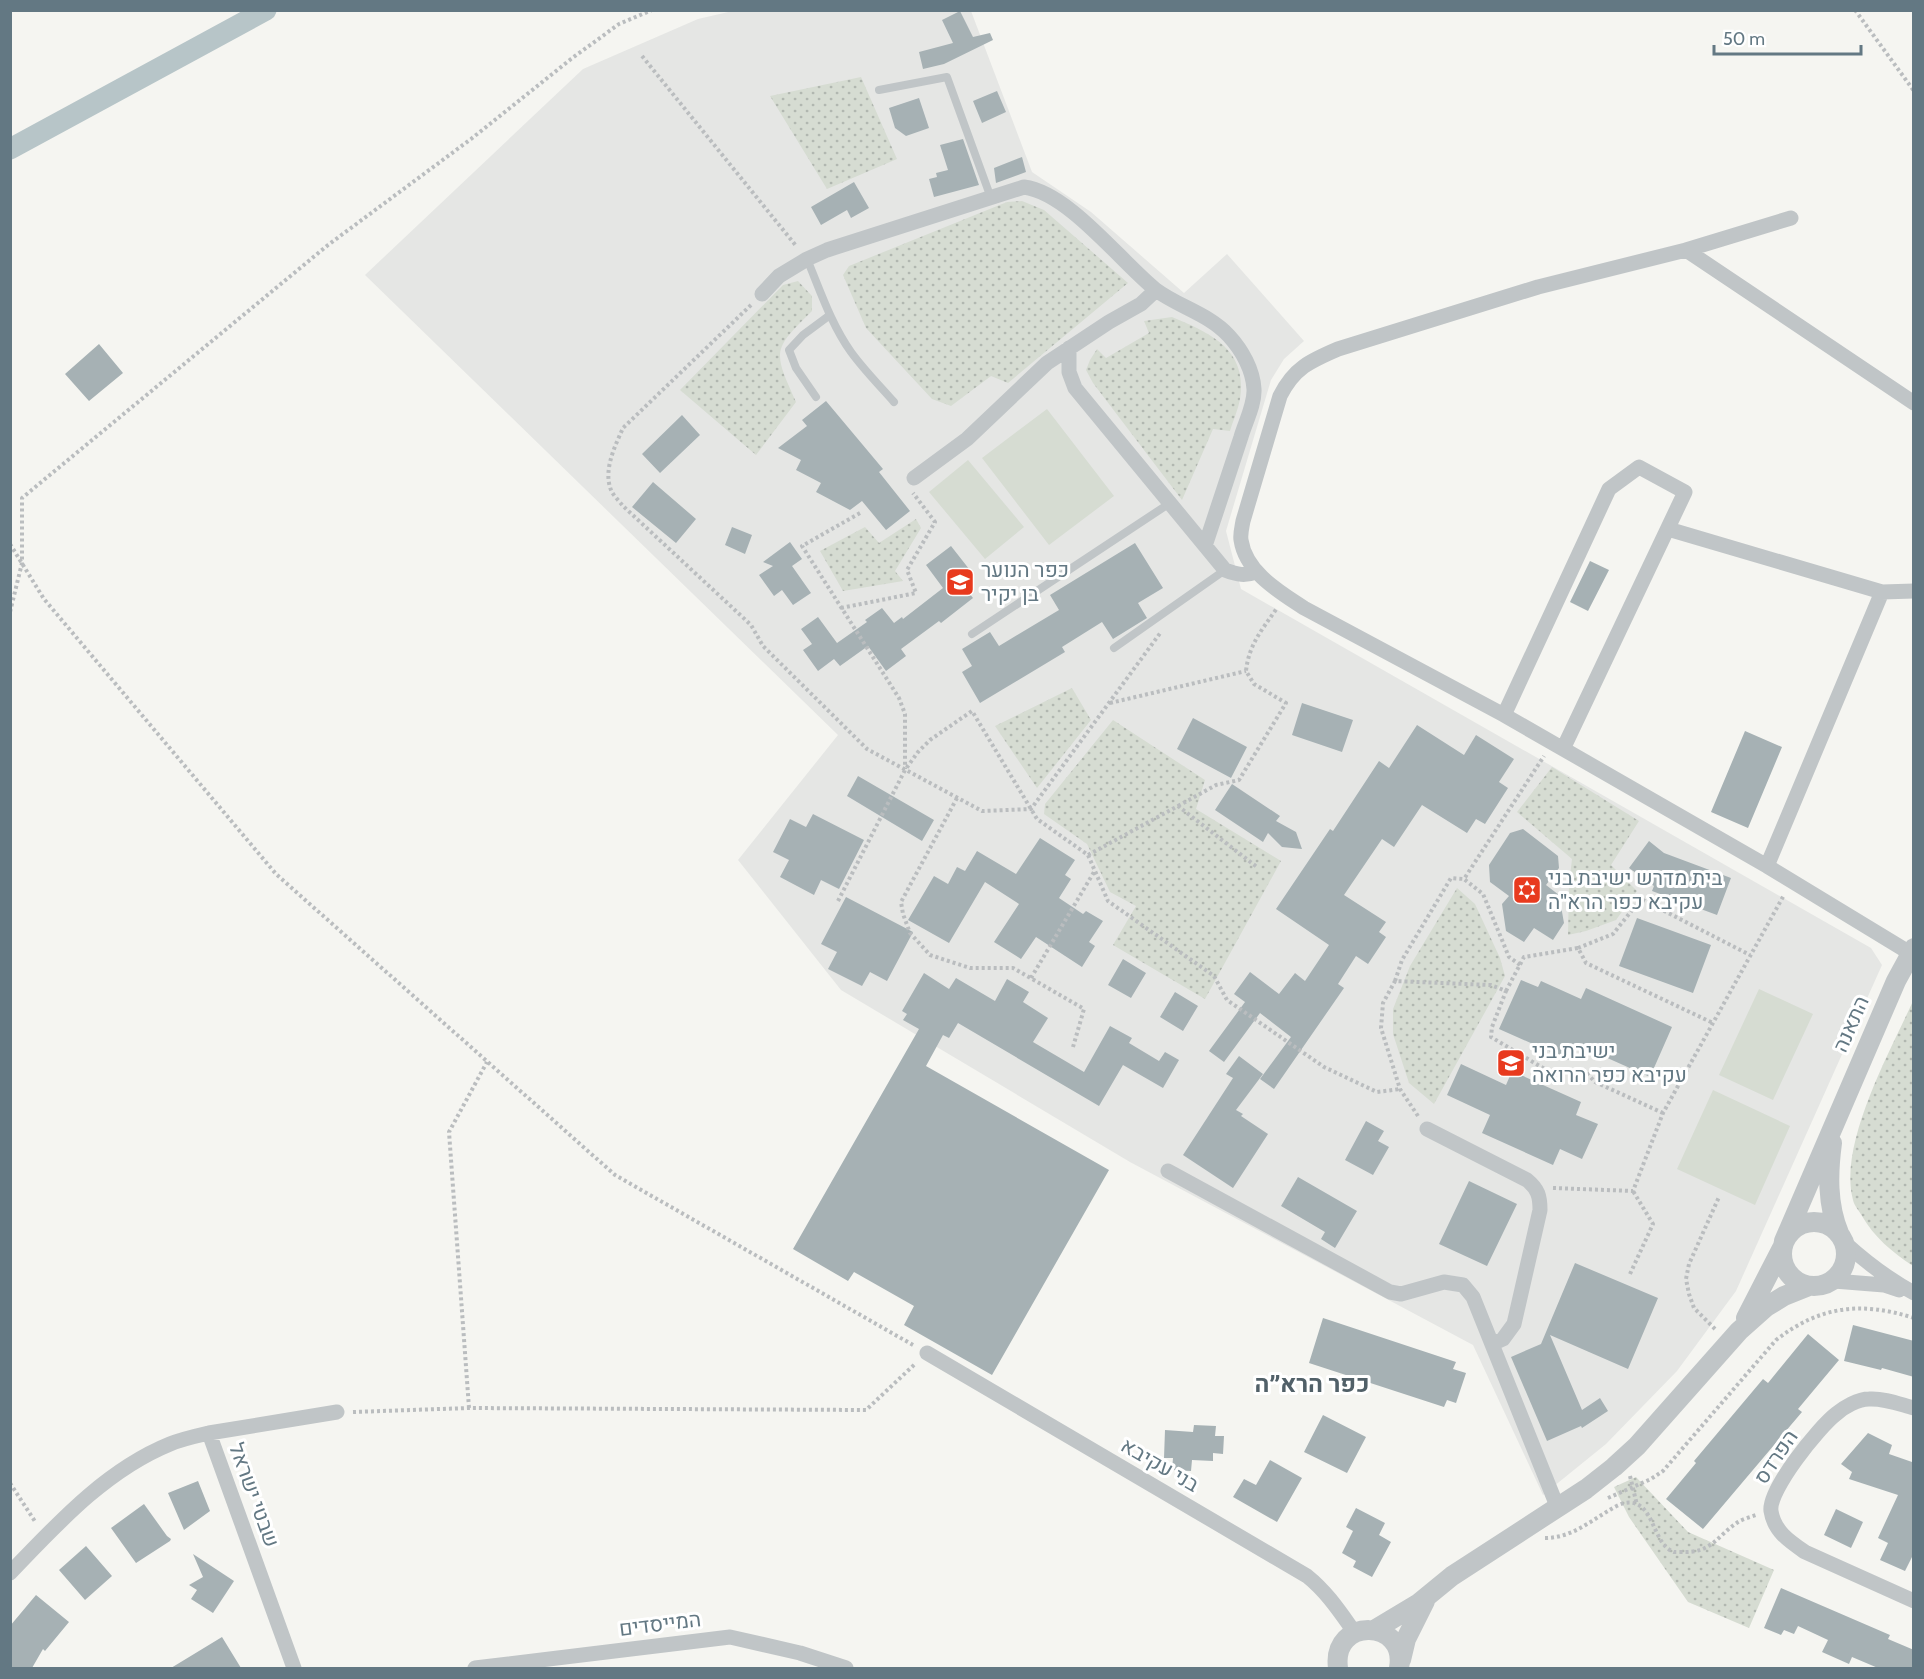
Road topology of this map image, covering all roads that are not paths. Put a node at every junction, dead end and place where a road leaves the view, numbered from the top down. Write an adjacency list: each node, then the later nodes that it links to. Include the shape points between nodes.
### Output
1 (879, 90): 2 (lane, via 947,77)
2 (991, 198): 5 (street); 6 (street, via 1024,187 1055,200)
3 (1791, 218): 4 (street)
4 (1686, 250): 12 (street); 18 (street, via 1538,287 1310,361 1286,383 1280,396 1243,522 1241,538 1246,556)
5 (807, 259): 7 (street, via 779,276); 8 (lane)
6 (1156, 290): 9 (street, via 1141,304); 16 (street, via 1229,335 1251,374 1254,391 1248,414)
7 (762, 294)
8 (830, 315): 10 (lane, via 789,350); 11 (lane, via 851,352)
9 (1069, 348): 13 (street, via 1047,363 967,439); 14 (street, via 1069,372 1075,388)
10 (816, 398)
11 (894, 402)
12 (1914, 403)
13 (914, 477)
14 (1170, 503): 16 (street); 21 (lane)
15 (1668, 529): 20 (street); 23 (street, via 1685,492 1639,467 1609,489); 24 (street)
16 (1205, 546): 17 (street)
17 (1225, 570): 18 (street, via 1237,575); 22 (lane)
18 (1257, 572): 23 (street, via 1304,608)
19 (1914, 591): 20 (street)
20 (1882, 592): 25 (street)
21 (972, 634)
22 (1114, 648)
23 (1504, 715): 24 (street)
24 (1558, 746): 25 (street)
25 (1767, 866): 26 (street)
26 (1912, 951): 27 (street, התאנה)
27 (1836, 1119): 30 (street, התאנה, via 1829,1179 1833,1217); 31 (street, התאנה)
28 (1426, 1129): 36 (street, via 1527,1180 1540,1197 1514,1324 1503,1339)
29 (1168, 1171): 36 (street, via 1390,1292 1401,1294 1444,1282 1463,1285 1473,1297)
30 (1842, 1238): 31 (street, via 1831,1226 1810,1222 1799,1225); 32 (street, via 1846,1264); 34 (street, via 1867,1263)
31 (1784, 1244): 33 (street, via 1782,1262 1787,1272); 35 (street, התאנה)
32 (1834, 1281): 33 (street); 34 (street, via 1884,1285)
33 (1809, 1286): 35 (street, via 1766,1307)
34 (1914, 1293)
35 (1733, 1337): 41 (street, via 1621,1460 1586,1489)
36 (1492, 1344): 41 (street)
37 (927, 1353): 46 (street, בני עקיבא, via 1307,1576 1331,1599)
38 (1914, 1408): 44 (street, הפרדס, via 1867,1398 1835,1414 1781,1480 1772,1496 1771,1510 1777,1529 1805,1552)
39 (337, 1412): 40 (street)
40 (209, 1433): 42 (street, שבטי ישראל, via 171,1443 113,1476); 48 (street, שבטי ישראל)
41 (1557, 1506): 43 (street)
42 (10, 1573)
43 (1428, 1596): 45 (street); 47 (street, via 1410,1629)
44 (1914, 1601)
45 (1374, 1630): 46 (street); 47 (street, via 1384,1633 1398,1647)
46 (1355, 1633): 51 (street, via 1339,1651)
47 (1400, 1666)
48 (294, 1668)
49 (475, 1668): 50 (street, המייסדים, via 730,1637)
50 (846, 1668)
51 (1338, 1668)

